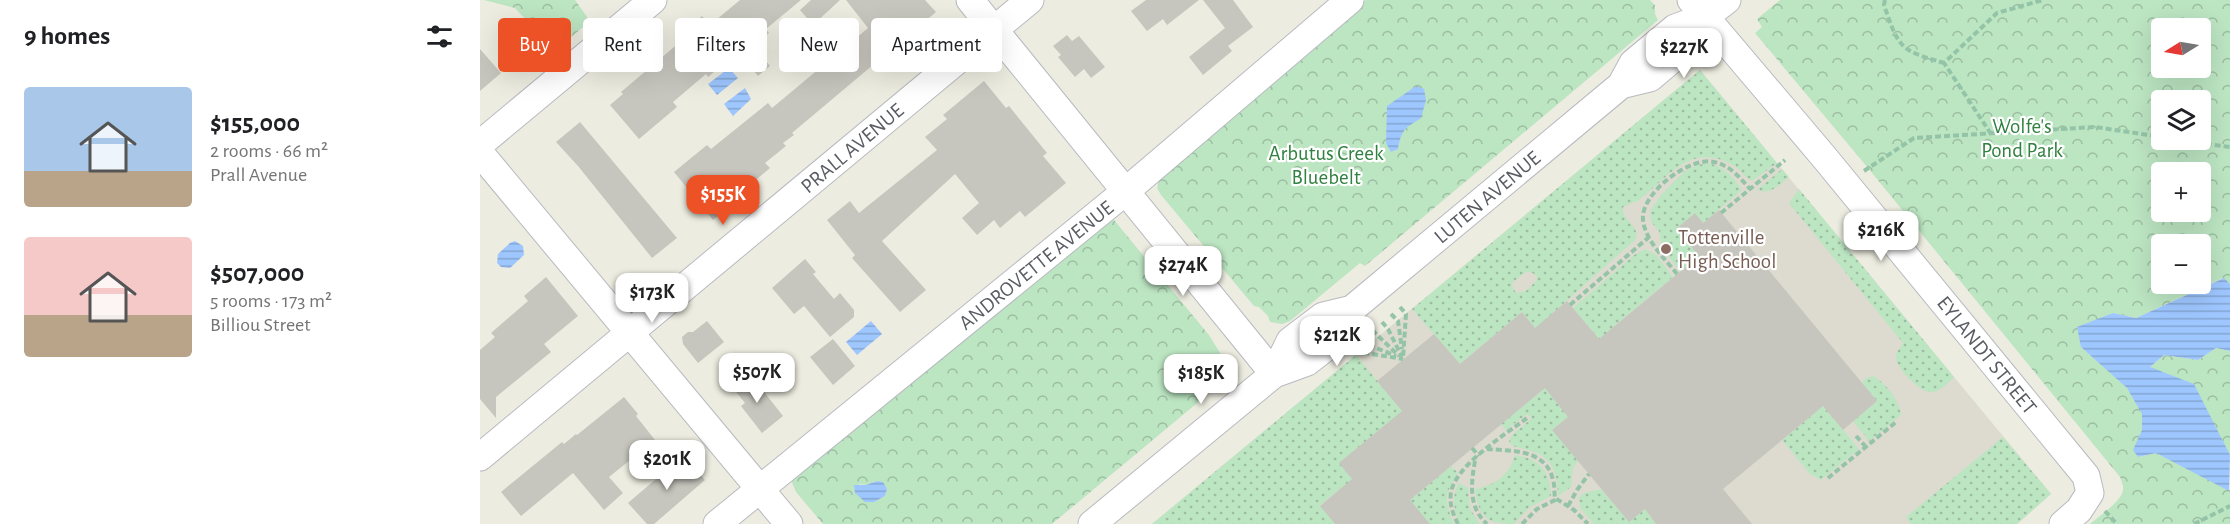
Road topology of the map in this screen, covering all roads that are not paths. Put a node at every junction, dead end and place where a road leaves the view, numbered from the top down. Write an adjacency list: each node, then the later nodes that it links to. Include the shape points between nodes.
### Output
1 (653, 0): 11 (street)
2 (970, 0): 7 (street)
3 (1030, 0): 8 (street, PRALL AVENUE)
4 (1350, 0): 13 (street, ANDROVETTE AVENUE)
5 (1727, 0): 6 (street, LUTEN AVENUE)
6 (1698, 9): 15 (street, LUTEN AVENUE, via 1689,45 1650,78 1622,85 1352,309 1323,316 1290,341); 21 (street, EYLANDT STREET, via 2085,476 2098,502 2079,510)
7 (984, 18)
8 (1002, 23)
9 (1002, 40): 13 (street)
10 (943, 72): 14 (street, PRALL AVENUE)
11 (480, 144)
12 (480, 153): 14 (street)
13 (1126, 191): 15 (street); 17 (street, ANDROVETTE AVENUE)
14 (629, 333): 16 (street, PRALL AVENUE); 17 (street)
15 (1274, 374): 20 (street, LUTEN AVENUE)
16 (480, 457)
17 (760, 490): 18 (street, ANDROVETTE AVENUE); 19 (street)
18 (717, 524)
19 (789, 524)
20 (1092, 524)
21 (2063, 524)

